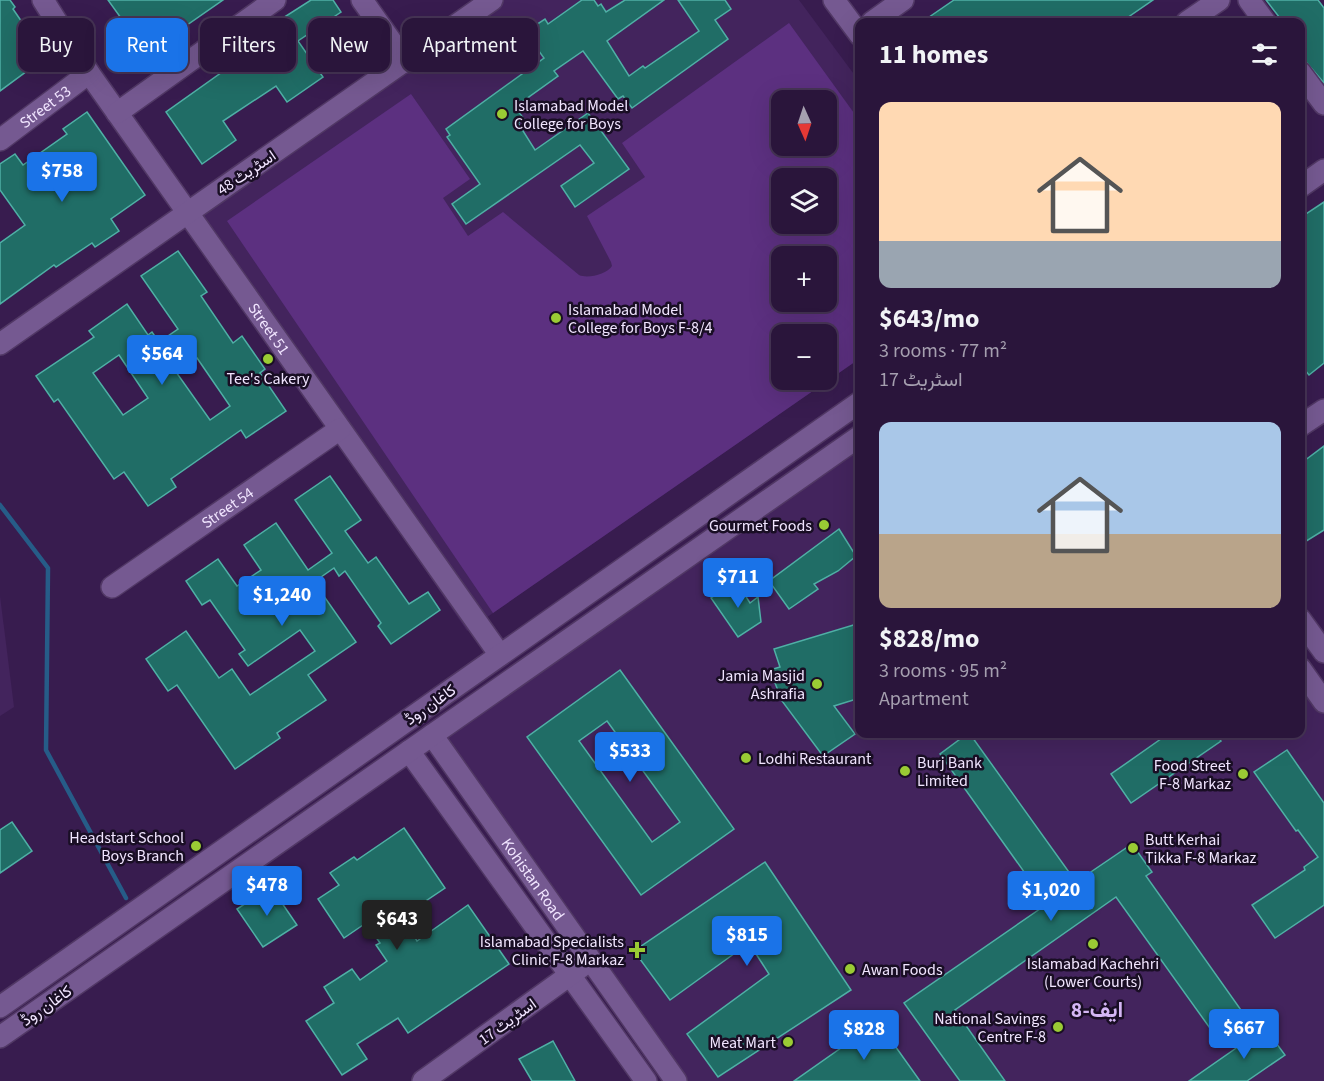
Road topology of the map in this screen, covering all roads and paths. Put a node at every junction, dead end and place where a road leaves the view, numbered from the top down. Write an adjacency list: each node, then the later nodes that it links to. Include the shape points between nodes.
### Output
1 (43, 0): 16 (street, Street 51)
2 (275, 0): 19 (street)
3 (362, 0): 14 (street)
4 (492, 0): 9 (street, اسٹریٹ 48)
5 (834, 0): 10 (street)
6 (903, 0): 11 (street)
7 (1219, 0): 12 (street)
8 (1249, 0): 13 (street)
9 (467, 18)
10 (862, 18)
11 (877, 18)
12 (1193, 18)
13 (1262, 18)
14 (402, 56)
15 (402, 65): 23 (street, اسٹریٹ 48)
16 (89, 73): 19 (street, Street 51); 20 (street, Street 53)
17 (1305, 79): 18 (street)
18 (1324, 104)
19 (117, 113): 23 (street, Street 51)
20 (0, 140)
21 (1324, 170): 22 (street)
22 (1305, 183)
23 (187, 213): 24 (street, اسٹریٹ 48); 28 (street, Street 51)
24 (0, 344)
25 (855, 405): 30 (street, کاغان روڈ)
26 (1324, 410): 27 (street)
27 (1305, 423)
28 (340, 429): 32 (street, Street 54); 35 (street, Street 51)
29 (855, 439): 31 (street, کاغان روڈ)
30 (657, 544): 31 (street); 35 (street, کاغان روڈ)
31 (672, 567): 38 (street, کاغان روڈ)
32 (112, 587)
33 (1305, 626): 34 (street)
34 (1324, 652)
35 (500, 655): 42 (street, کاغان روڈ)
36 (1305, 674): 37 (street)
37 (1321, 692)
38 (432, 735): 39 (street, کاغان روڈ); 40 (street, Kohistan Road)
39 (409, 751): 41 (street, Kohistan Road); 43 (street, کاغان روڈ)
40 (590, 959): 41 (street, اسٹریٹ 17); 46 (street, Kohistan Road)
41 (570, 975): 44 (street, اسٹریٹ 17); 45 (street, Kohistan Road)
42 (0, 1007)
43 (0, 1037)
44 (423, 1081)
45 (646, 1081)
46 (676, 1081)

